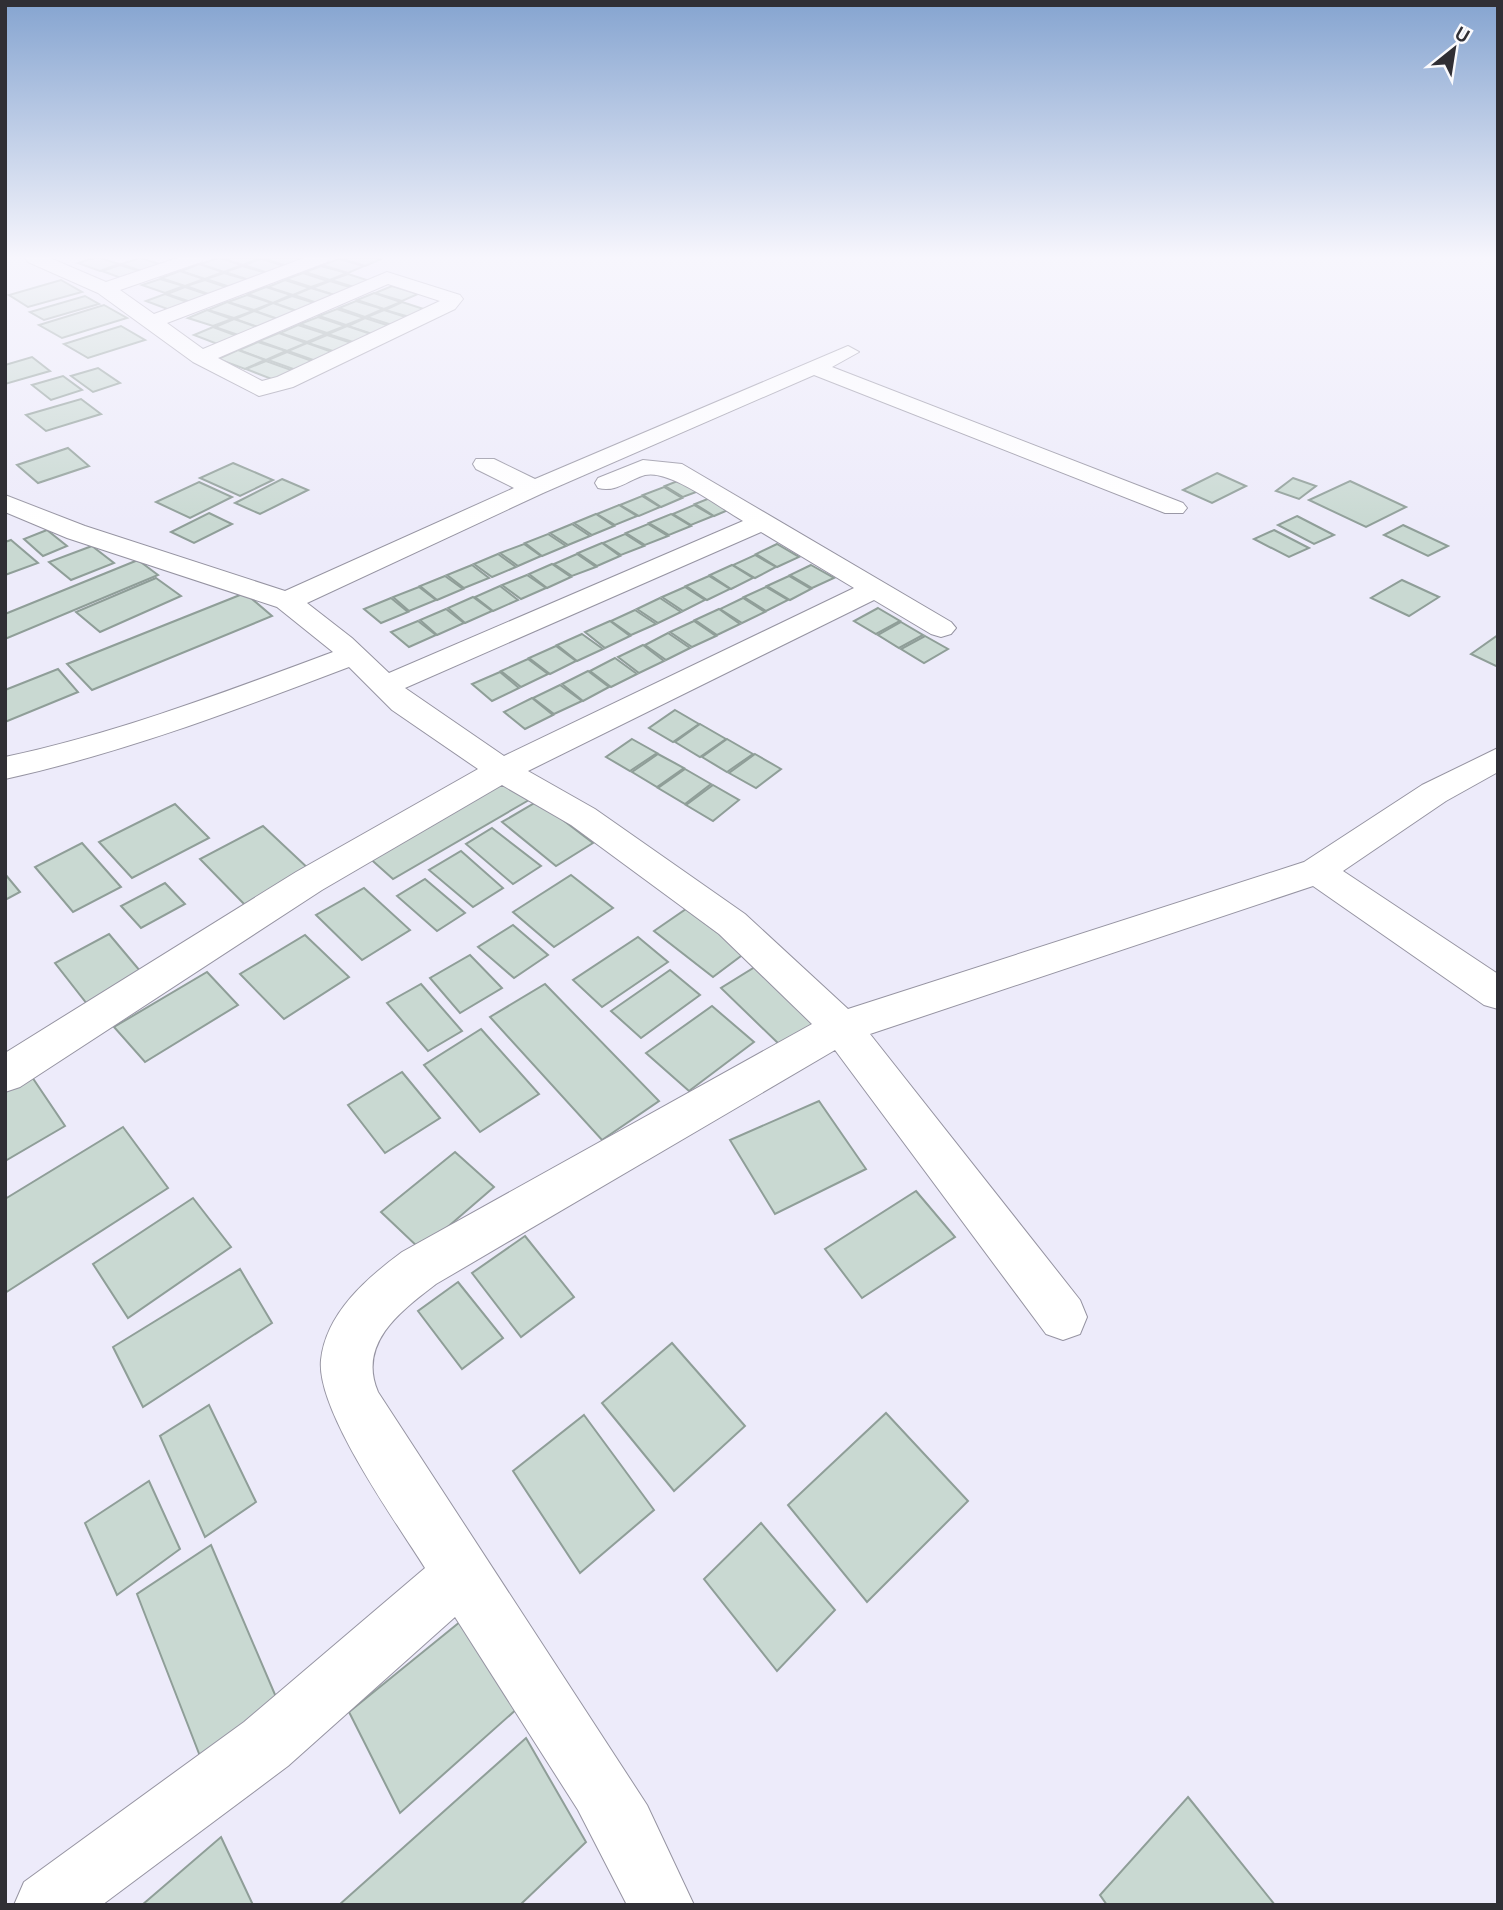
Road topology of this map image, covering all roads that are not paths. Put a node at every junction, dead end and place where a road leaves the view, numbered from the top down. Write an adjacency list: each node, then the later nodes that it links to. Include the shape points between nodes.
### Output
1 (186, 347): 5 (street)
2 (224, 347): 5 (street)
3 (361, 347): 5 (street, via 268,388 252,387)
4 (848, 352): 6 (street)
5 (201, 357)
6 (814, 367): 8 (street); 10 (street)
7 (485, 464): 8 (street)
8 (534, 488): 13 (street)
9 (5, 503): 13 (street)
10 (1174, 508)
11 (762, 522): 12 (street); 13 (street, via 673,469 643,467); 16 (street)
12 (873, 590): 14 (street); 19 (street)
13 (297, 608): 15 (street)
14 (941, 628)
15 (353, 655): 16 (street); 18 (street, via 74,753)
16 (384, 686): 19 (street)
17 (1498, 758): 20 (street, via 1434,793)
18 (5, 768)
19 (502, 770): 22 (street, via 583,817 732,924); 23 (street, via 309,881)
20 (1317, 871): 21 (street); 22 (street)
21 (1498, 994)
22 (841, 1027): 24 (street); 25 (street, via 419,1268 368,1313 351,1342 346,1375 363,1415)
23 (5, 1075)
24 (1063, 1317)
25 (460, 1575): 26 (street, via 267,1744); 27 (street, via 625,1829)
26 (47, 1905)
27 (661, 1905)

